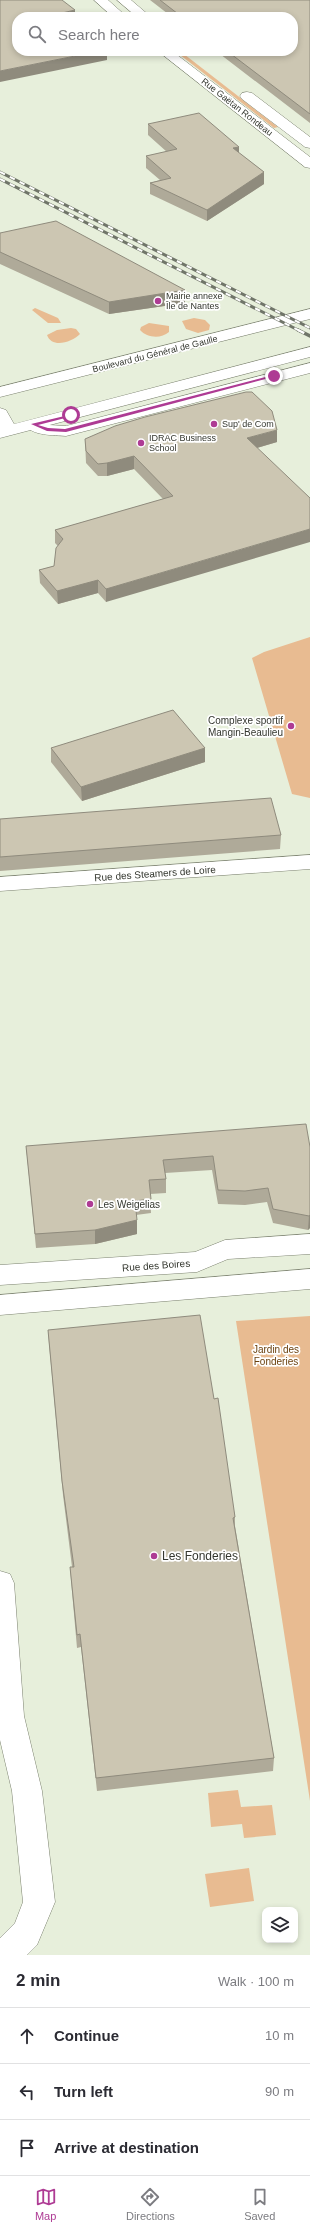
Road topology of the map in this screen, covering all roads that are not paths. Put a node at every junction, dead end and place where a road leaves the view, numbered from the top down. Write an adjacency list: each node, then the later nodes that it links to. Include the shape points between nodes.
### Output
1 (100, 0): 3 (street)
2 (123, 0): 4 (street)
3 (116, 12)
4 (139, 12)
5 (170, 56): 8 (street, Rue Gaëtan Rondeau)
6 (238, 89): 7 (street, Rue Gaëtan Rondeau)
7 (310, 144)
8 (310, 164)
9 (310, 314): 12 (street, Boulevard du Général de Gaulle)
10 (310, 352): 14 (street)
11 (310, 368): 14 (street, via 66,431 47,430)
12 (0, 392)
13 (0, 413): 15 (street, via 6,423)
14 (33, 424): 15 (street)
15 (3, 432)
16 (310, 862): 17 (street, Rue des Steamers de Loire)
17 (0, 884)
18 (310, 1244): 19 (street, Rue des Boires, via 225,1250)
19 (197, 1262): 20 (street, Rue des Boires); 22 (street)
20 (0, 1275)
21 (310, 1279): 22 (street)
22 (214, 1287): 23 (street)
23 (0, 1305)
24 (0, 1582): 25 (street, via 8,1716 26,1791 39,1902 26,1934)
25 (5, 1955)

